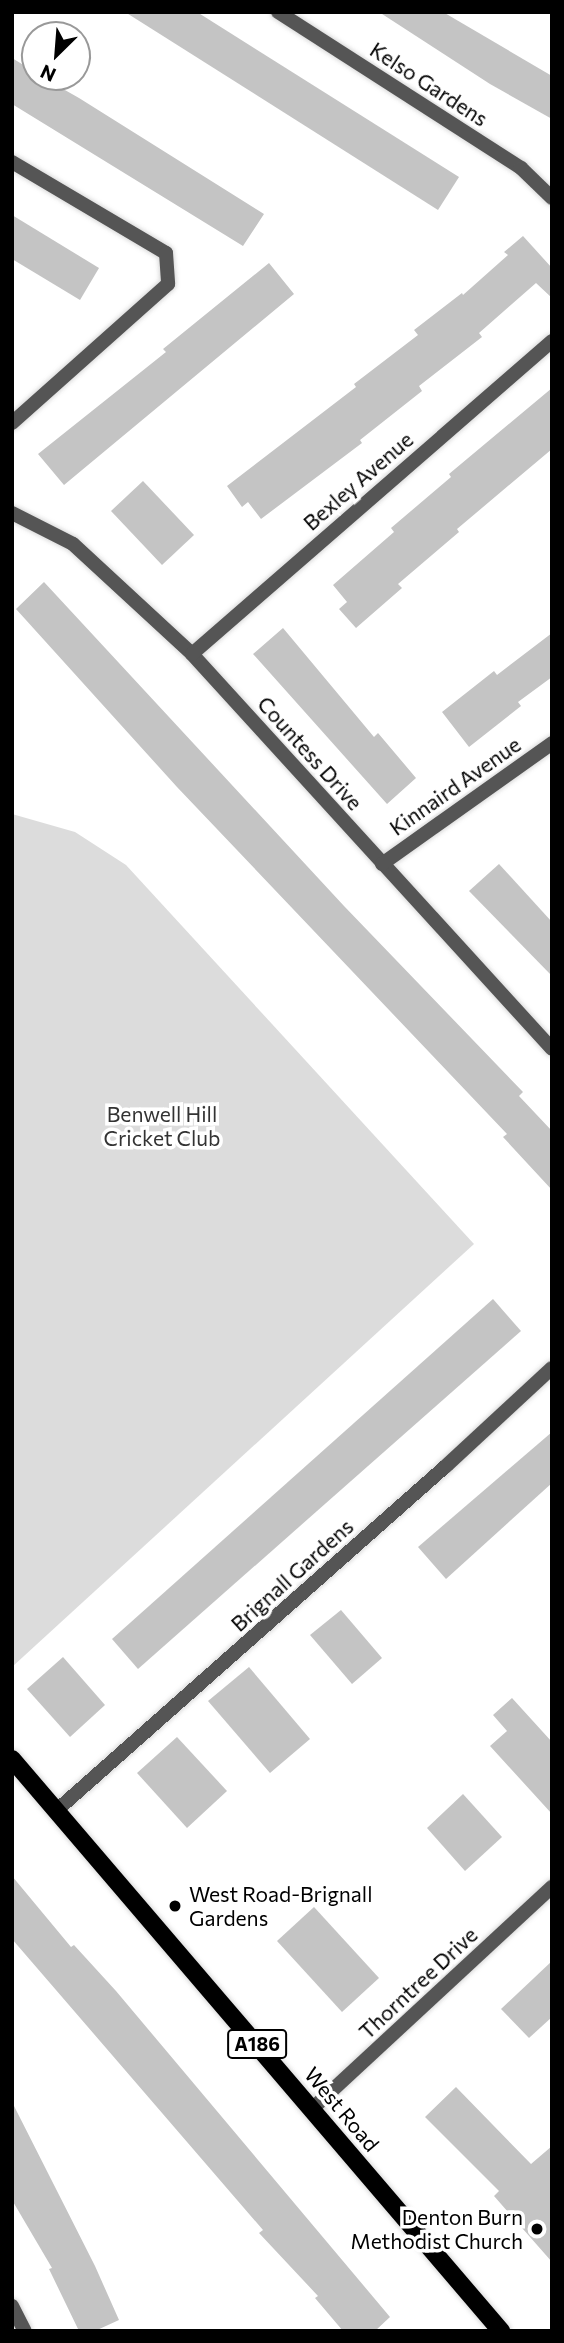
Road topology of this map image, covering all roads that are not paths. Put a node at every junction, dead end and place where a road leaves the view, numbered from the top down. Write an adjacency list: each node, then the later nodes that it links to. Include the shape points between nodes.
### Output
1 (278, 12): 3 (street, Kelso Gardens, via 521,168)
2 (12, 162): 5 (street, via 166,253 167,284)
3 (552, 198)
4 (552, 341): 7 (street, Bexley Avenue)
5 (12, 423)
6 (12, 513): 7 (street, Countess Drive, via 74,544)
7 (192, 654): 9 (street, Countess Drive)
8 (552, 743): 9 (street, Kinnaird Avenue)
9 (382, 863): 10 (street, Countess Drive)
10 (552, 1049)
11 (552, 1368): 13 (street, Brignall Gardens)
12 (12, 1759): 13 (main road, West Road / A186)
13 (57, 1810): 15 (main road, West Road / A186)
14 (552, 1887): 15 (street, Thorntree Drive)
15 (312, 2109): 18 (main road, West Road / A186)
16 (12, 2306): 17 (street)
17 (25, 2331)
18 (501, 2331)

